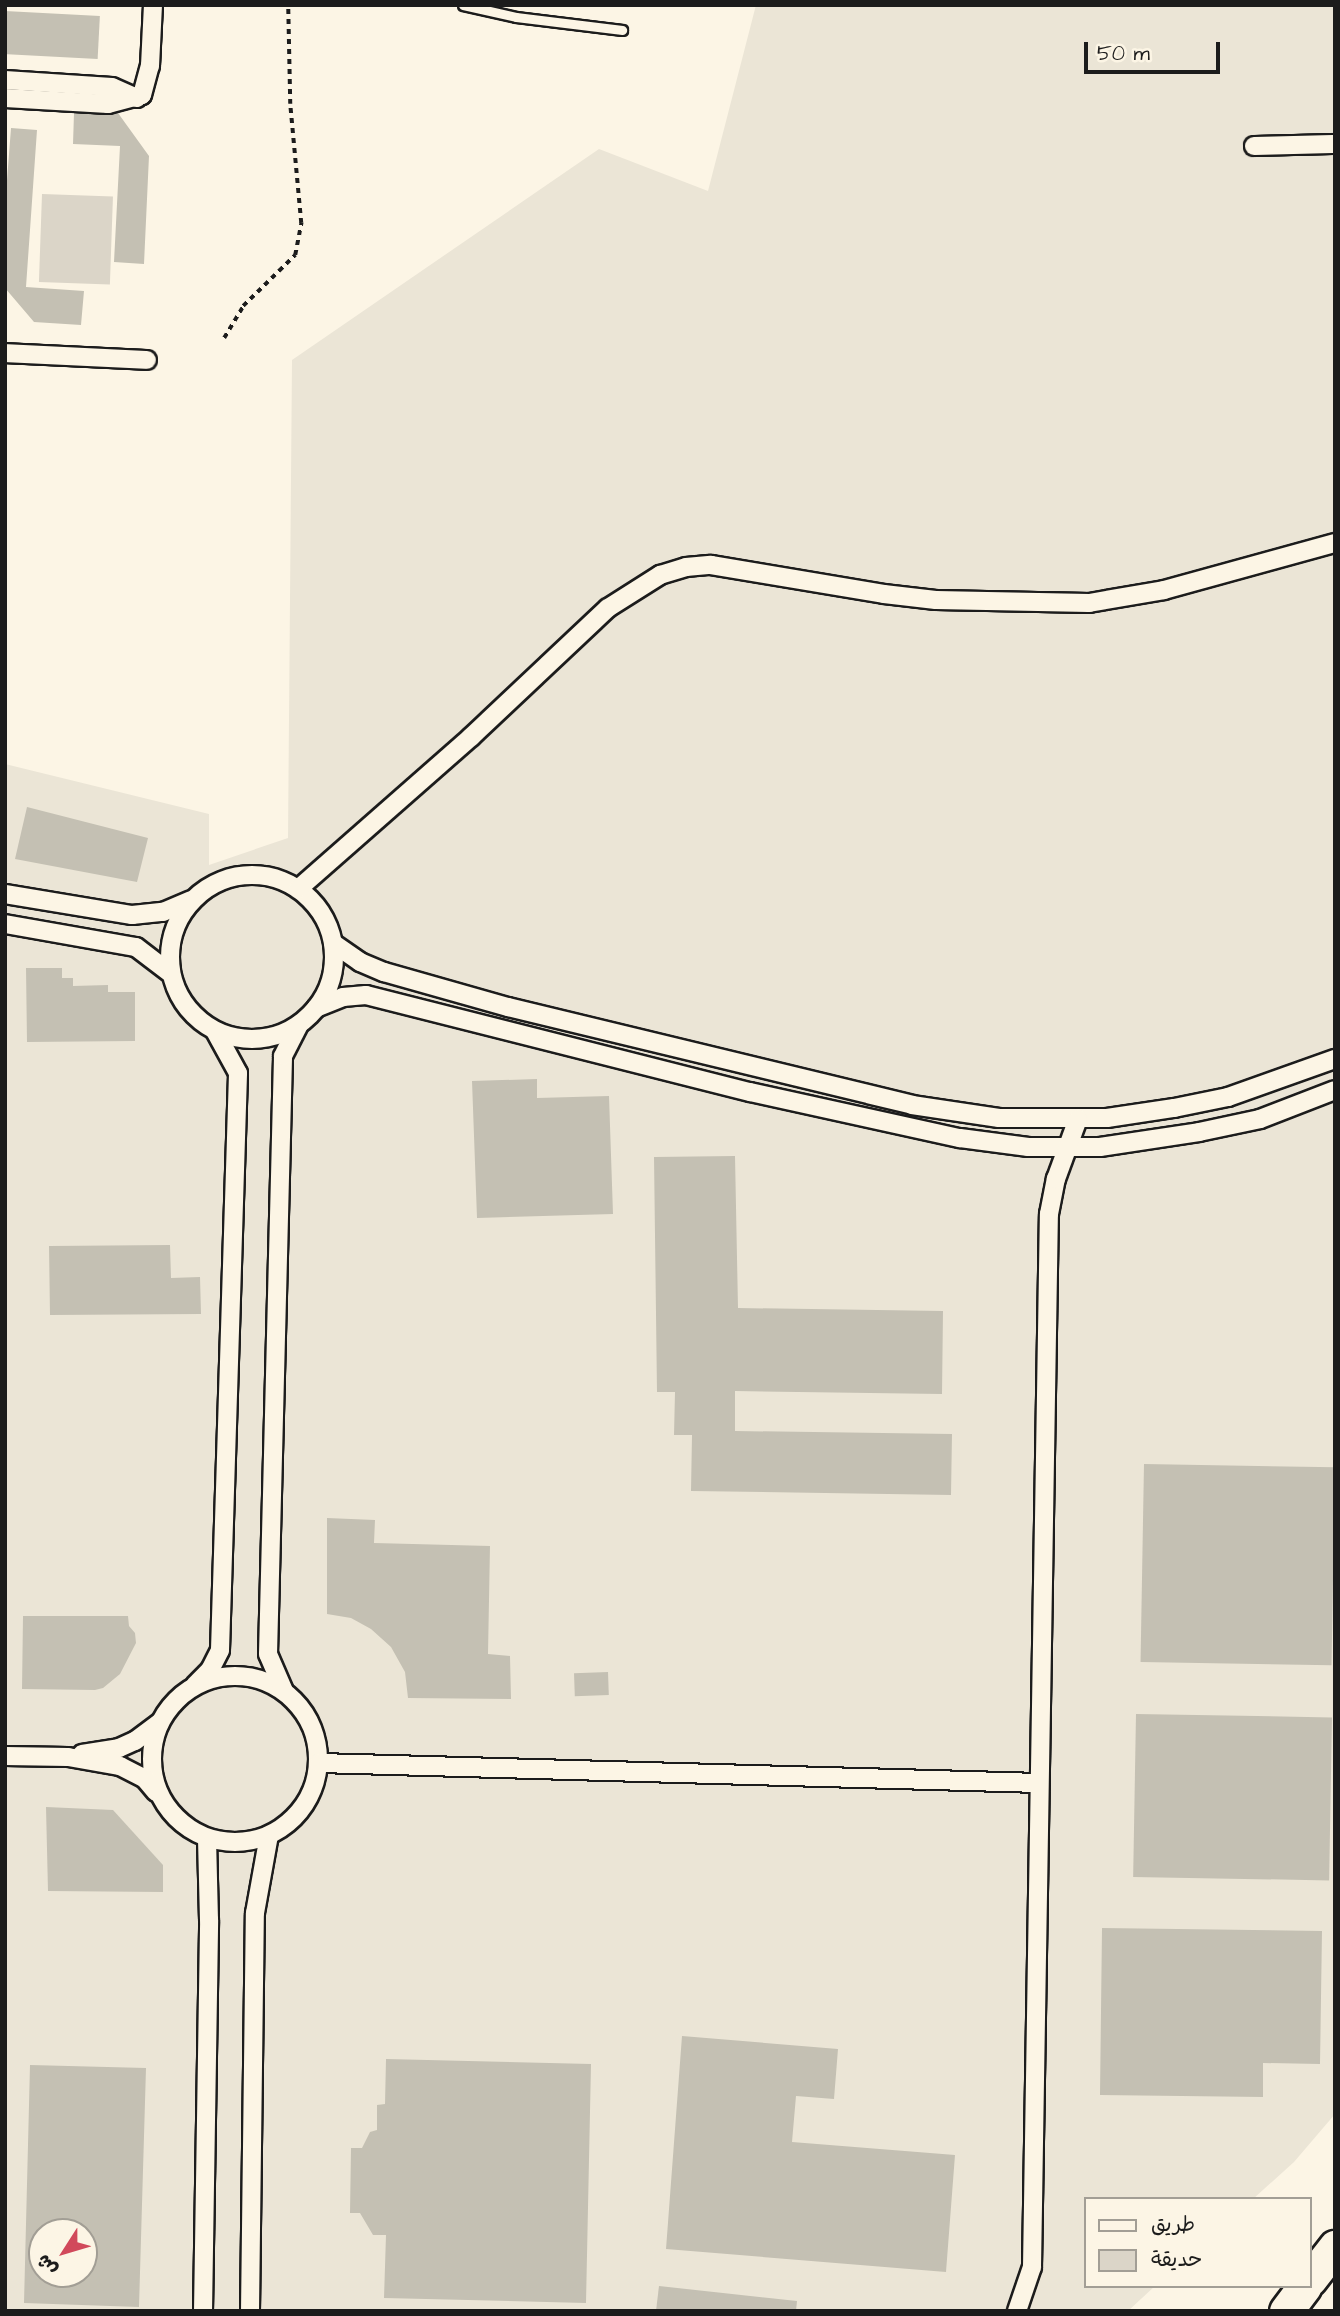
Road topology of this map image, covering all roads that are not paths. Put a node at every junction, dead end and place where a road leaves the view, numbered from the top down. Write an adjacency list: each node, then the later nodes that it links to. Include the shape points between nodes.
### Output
1 (153, 5): 6 (street, via 148,81)
2 (463, 5): 3 (lane, via 516,17)
3 (622, 30)
4 (5, 80): 6 (street, via 112,87)
5 (5, 98): 6 (street, via 108,104)
6 (137, 98)
7 (1335, 144): 8 (street)
8 (1254, 146)
9 (5, 353): 10 (street)
10 (148, 360)
11 (1335, 542): 12 (street, via 1164,590 1089,603 923,598 711,565 660,575 608,608 471,737)
12 (298, 889): 14 (street, via 278,878 255,874 210,885); 16 (street, via 326,922)
13 (5, 894): 14 (street, via 132,915 163,912)
14 (191, 900): 17 (street, via 172,934)
15 (5, 924): 17 (street, via 136,947)
16 (333, 943): 18 (street, via 334,966); 23 (street, via 384,972 716,1059 912,1105 999,1118)
17 (170, 973): 20 (street, via 179,996)
18 (316, 1008): 19 (street); 24 (street, via 343,997 366,995 750,1092 960,1138)
19 (299, 1025): 20 (street, via 277,1037 256,1039); 26 (street, via 283,1056 268,1640 268,1654)
20 (215, 1031): 25 (street, via 238,1073 220,1650)
21 (1335, 1059): 23 (street, via 1228,1097)
22 (1335, 1090): 24 (street, via 1260,1119 1199,1132 1100,1147)
23 (1078, 1119): 24 (street)
24 (1066, 1147): 31 (street, via 1049,1224)
25 (195, 1685): 26 (street, via 241,1675); 27 (street, via 175,1700)
26 (284, 1690): 30 (street, via 302,1709 317,1741)
27 (160, 1722): 29 (street, via 119,1748); 32 (street, via 153,1742 152,1771)
28 (5, 1756): 29 (street)
29 (68, 1757): 32 (street, via 137,1773)
30 (319, 1763): 31 (street); 33 (street, via 315,1787 297,1816)
31 (1038, 1783): 40 (street, via 1032,2267)
32 (160, 1797): 34 (street, via 175,1817)
33 (269, 1835): 34 (street, via 227,1843); 39 (street, via 256,1913)
34 (207, 1839): 38 (street)
35 (1335, 2247): 36 (highway)
36 (1312, 2276)
37 (1303, 2288): 41 (highway)
38 (203, 2311)
39 (250, 2311)
40 (1017, 2311)
41 (1286, 2311)

